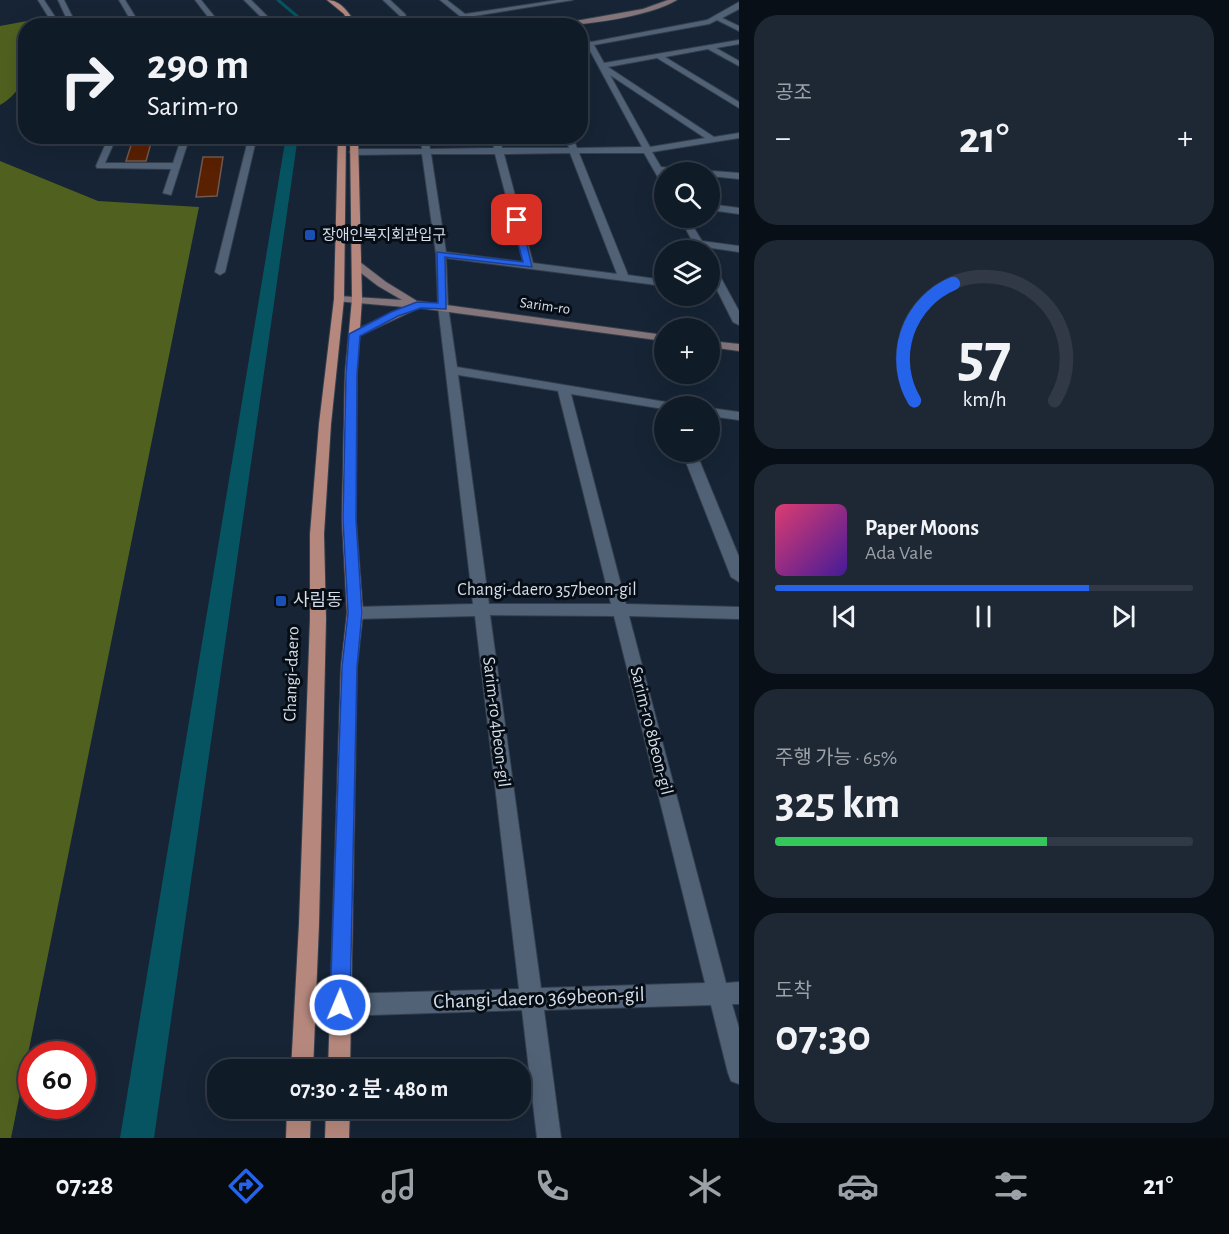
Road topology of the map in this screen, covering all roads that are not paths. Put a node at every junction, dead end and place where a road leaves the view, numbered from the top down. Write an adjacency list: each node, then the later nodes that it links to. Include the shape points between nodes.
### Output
1 (41, 0): 14 (street)
2 (61, 0): 15 (street)
3 (122, 0): 16 (street)
4 (198, 0): 17 (street)
5 (247, 0): 18 (street)
6 (386, 0): 20 (street)
7 (445, 0): 12 (street)
8 (570, 0): 12 (street)
9 (674, 0): 22 (street, via 644,11)
10 (738, 1): 21 (street, via 737,7)
11 (327, 2): 13 (main road); 19 (main road)
12 (464, 16)
13 (338, 17)
14 (53, 18)
15 (70, 18)
16 (133, 18)
17 (213, 18)
18 (266, 18)
19 (349, 18)
20 (404, 18)
21 (718, 18): 23 (street); 25 (street, via 684,28)
22 (588, 20)
23 (738, 29)
24 (738, 42): 26 (street)
25 (590, 44): 29 (street)
26 (709, 47): 27 (street); 28 (street)
27 (658, 56): 29 (street); 30 (street)
28 (738, 64)
29 (602, 66): 32 (street); 41 (street)
30 (738, 106)
31 (738, 135): 32 (street)
32 (712, 139): 41 (street)
33 (110, 144): 46 (street, via 100,166)
34 (183, 144): 46 (street)
35 (250, 144): 59 (street)
36 (342, 144): 65 (main road, Changi-daero)
37 (353, 144): 42 (street); 57 (main road)
38 (425, 144): 42 (street, Sarim-ro 4beon-gil)
39 (497, 144): 44 (street)
40 (572, 144): 43 (street)
41 (646, 150): 43 (street); 45 (street)
42 (425, 151): 44 (street); 56 (street, Sarim-ro 4beon-gil)
43 (575, 152): 44 (street); 60 (street)
44 (499, 153): 58 (street)
45 (654, 163)
46 (176, 166): 51 (street)
47 (738, 171): 49 (street)
48 (720, 174): 49 (street)
49 (723, 174): 50 (street)
50 (738, 176)
51 (168, 193)
52 (720, 208): 53 (street)
53 (738, 211)
54 (720, 248): 55 (street)
55 (738, 249)
56 (441, 254): 58 (street); 68 (street, Sarim-ro 4beon-gil)
57 (356, 264): 66 (main road); 67 (street, Sarim-ro, via 382,284)
58 (529, 266): 60 (street)
59 (220, 272)
60 (624, 278): 61 (street)
61 (654, 282)
62 (720, 290): 63 (street)
63 (738, 292)
64 (720, 296): 69 (street)
65 (339, 299): 66 (street, Sarim-ro); 88 (main road, Changi-daero, via 317,534 318,619)
66 (357, 299): 67 (street, Sarim-ro); 70 (main road)
67 (420, 304): 68 (street, Sarim-ro); 70 (street, Sarim-ro)
68 (443, 306): 71 (street, Sarim-ro); 74 (street, Sarim-ro 4beon-gil)
69 (738, 322)
70 (355, 334): 83 (main road, via 349,520)
71 (654, 337)
72 (720, 345): 73 (street)
73 (738, 348)
74 (452, 370): 75 (street); 82 (street, Sarim-ro 4beon-gil)
75 (563, 388): 76 (street); 81 (street, Sarim-ro 8beon-gil)
76 (654, 404)
77 (720, 413): 78 (street)
78 (738, 416)
79 (693, 462): 80 (street)
80 (738, 577)
81 (620, 608): 82 (street, Changi-daero 357beon-gil); 84 (street, Changi-daero 357beon-gil); 85 (street, Sarim-ro 8beon-gil)
82 (482, 609): 83 (street, Changi-daero 357beon-gil); 86 (street, Sarim-ro 4beon-gil)
83 (355, 613): 87 (main road, via 349,667)
84 (738, 613)
85 (728, 993): 86 (street, Changi-daero 369beon-gil); 90 (street, Sarim-ro 8beon-gil)
86 (532, 999): 87 (street, Changi-daero 369beon-gil); 95 (street, Sarim-ro 4beon-gil)
87 (340, 1005): 89 (main road)
88 (303, 1059)
89 (339, 1059)
90 (738, 1073)
91 (299, 1119): 93 (main road)
92 (338, 1119): 94 (main road)
93 (298, 1138)
94 (337, 1138)
95 (549, 1138)

